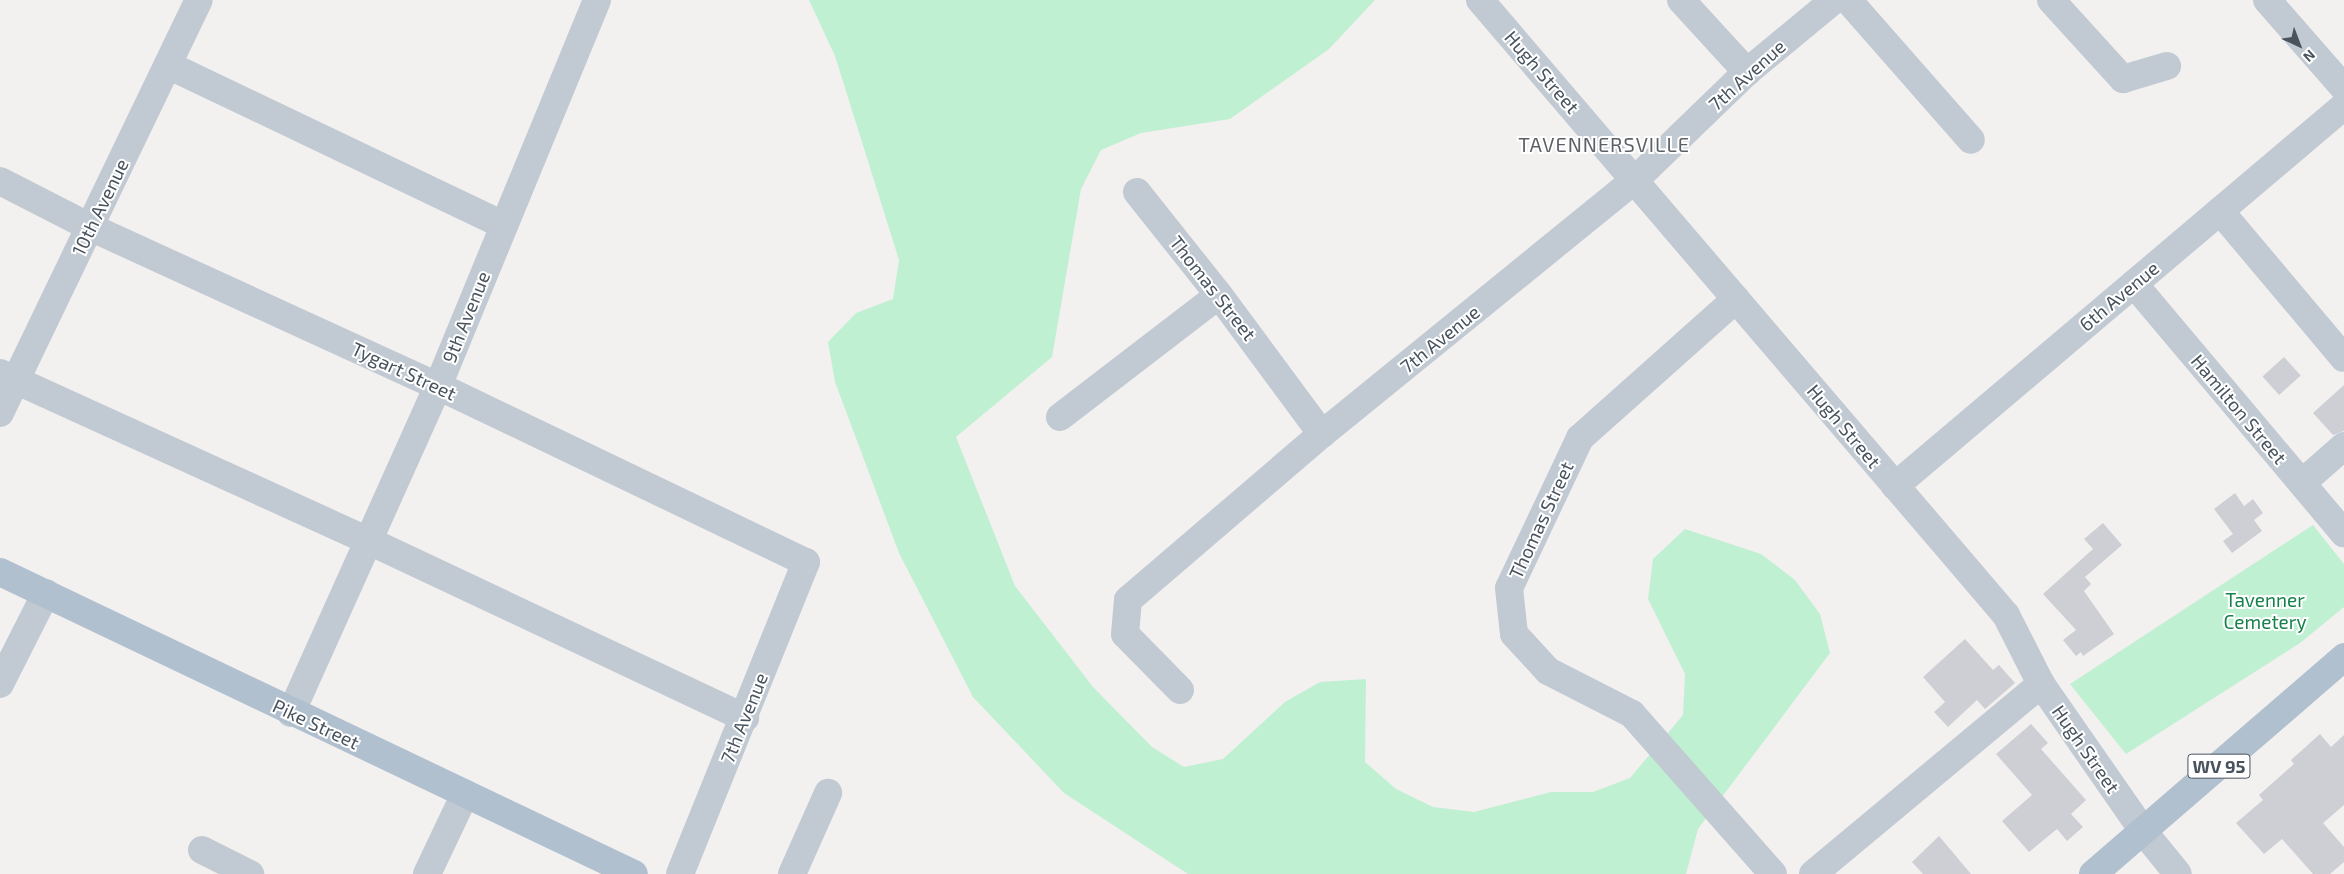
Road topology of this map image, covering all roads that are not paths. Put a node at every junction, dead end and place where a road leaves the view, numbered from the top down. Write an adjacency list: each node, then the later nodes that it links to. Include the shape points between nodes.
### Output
1 (199, 0): 9 (street, 10th Avenue)
2 (597, 0): 19 (street, 9th Avenue)
3 (1480, 0): 15 (street, Hugh Street)
4 (1680, 0): 11 (street)
5 (1834, 0): 11 (street, 7th Avenue)
6 (1848, 0): 14 (street)
7 (2051, 0): 10 (street, via 2123,79)
8 (2267, 0): 12 (street)
9 (170, 66): 19 (street); 20 (street, 10th Avenue)
10 (2167, 66)
11 (1747, 72): 15 (street, 7th Avenue)
12 (2344, 88)
13 (2344, 106): 18 (street, 6th Avenue)
14 (1971, 140)
15 (1635, 180): 23 (street, Hugh Street); 29 (street, 7th Avenue)
16 (0, 181): 20 (street, Tygart Street)
17 (1137, 192): 22 (street, Thomas Street)
18 (2220, 211): 21 (street, 6th Avenue); 24 (street)
19 (504, 225): 26 (street, 9th Avenue)
20 (90, 227): 25 (street, 10th Avenue); 26 (street, Tygart Street)
21 (2134, 284): 31 (street, Hamilton Street); 32 (street, 6th Avenue)
22 (1219, 295): 28 (street); 29 (street, Thomas Street)
23 (1736, 299): 32 (street, Hugh Street); 53 (street, Thomas Street, via 1580,438 1509,588 1514,634 1548,670 1632,714)
24 (2344, 358)
25 (7, 377): 27 (street, 10th Avenue); 34 (street)
26 (438, 386): 34 (street, 9th Avenue); 35 (street, Tygart Street)
27 (0, 413)
28 (1060, 417)
29 (1322, 434): 41 (street, 7th Avenue, via 1128,600 1125,634)
30 (2344, 446): 31 (street)
31 (2302, 484): 33 (street, Hamilton Street)
32 (1895, 486): 40 (street, Hugh Street, via 2006,615)
33 (2344, 534)
34 (367, 540): 42 (street, 9th Avenue); 43 (street)
35 (806, 562): 43 (street, 7th Avenue)
36 (0, 572): 37 (main road, Pike Street)
37 (46, 593): 39 (street); 42 (main road, Pike Street)
38 (2344, 657): 46 (main road, WV 95)
39 (0, 684)
40 (2041, 684): 46 (street, Hugh Street); 54 (street)
41 (1180, 690)
42 (291, 713): 45 (main road, Pike Street)
43 (745, 718): 51 (street, 7th Avenue)
44 (828, 793): 52 (street)
45 (466, 794): 49 (street); 50 (main road, Pike Street)
46 (2143, 831): 55 (main road, WV 95); 56 (street, Hugh Street)
47 (202, 850): 48 (street)
48 (250, 874)
49 (427, 874)
50 (634, 874)
51 (680, 874)
52 (792, 874)
53 (1773, 874)
54 (1813, 874)
55 (2093, 874)
56 (2178, 874)

